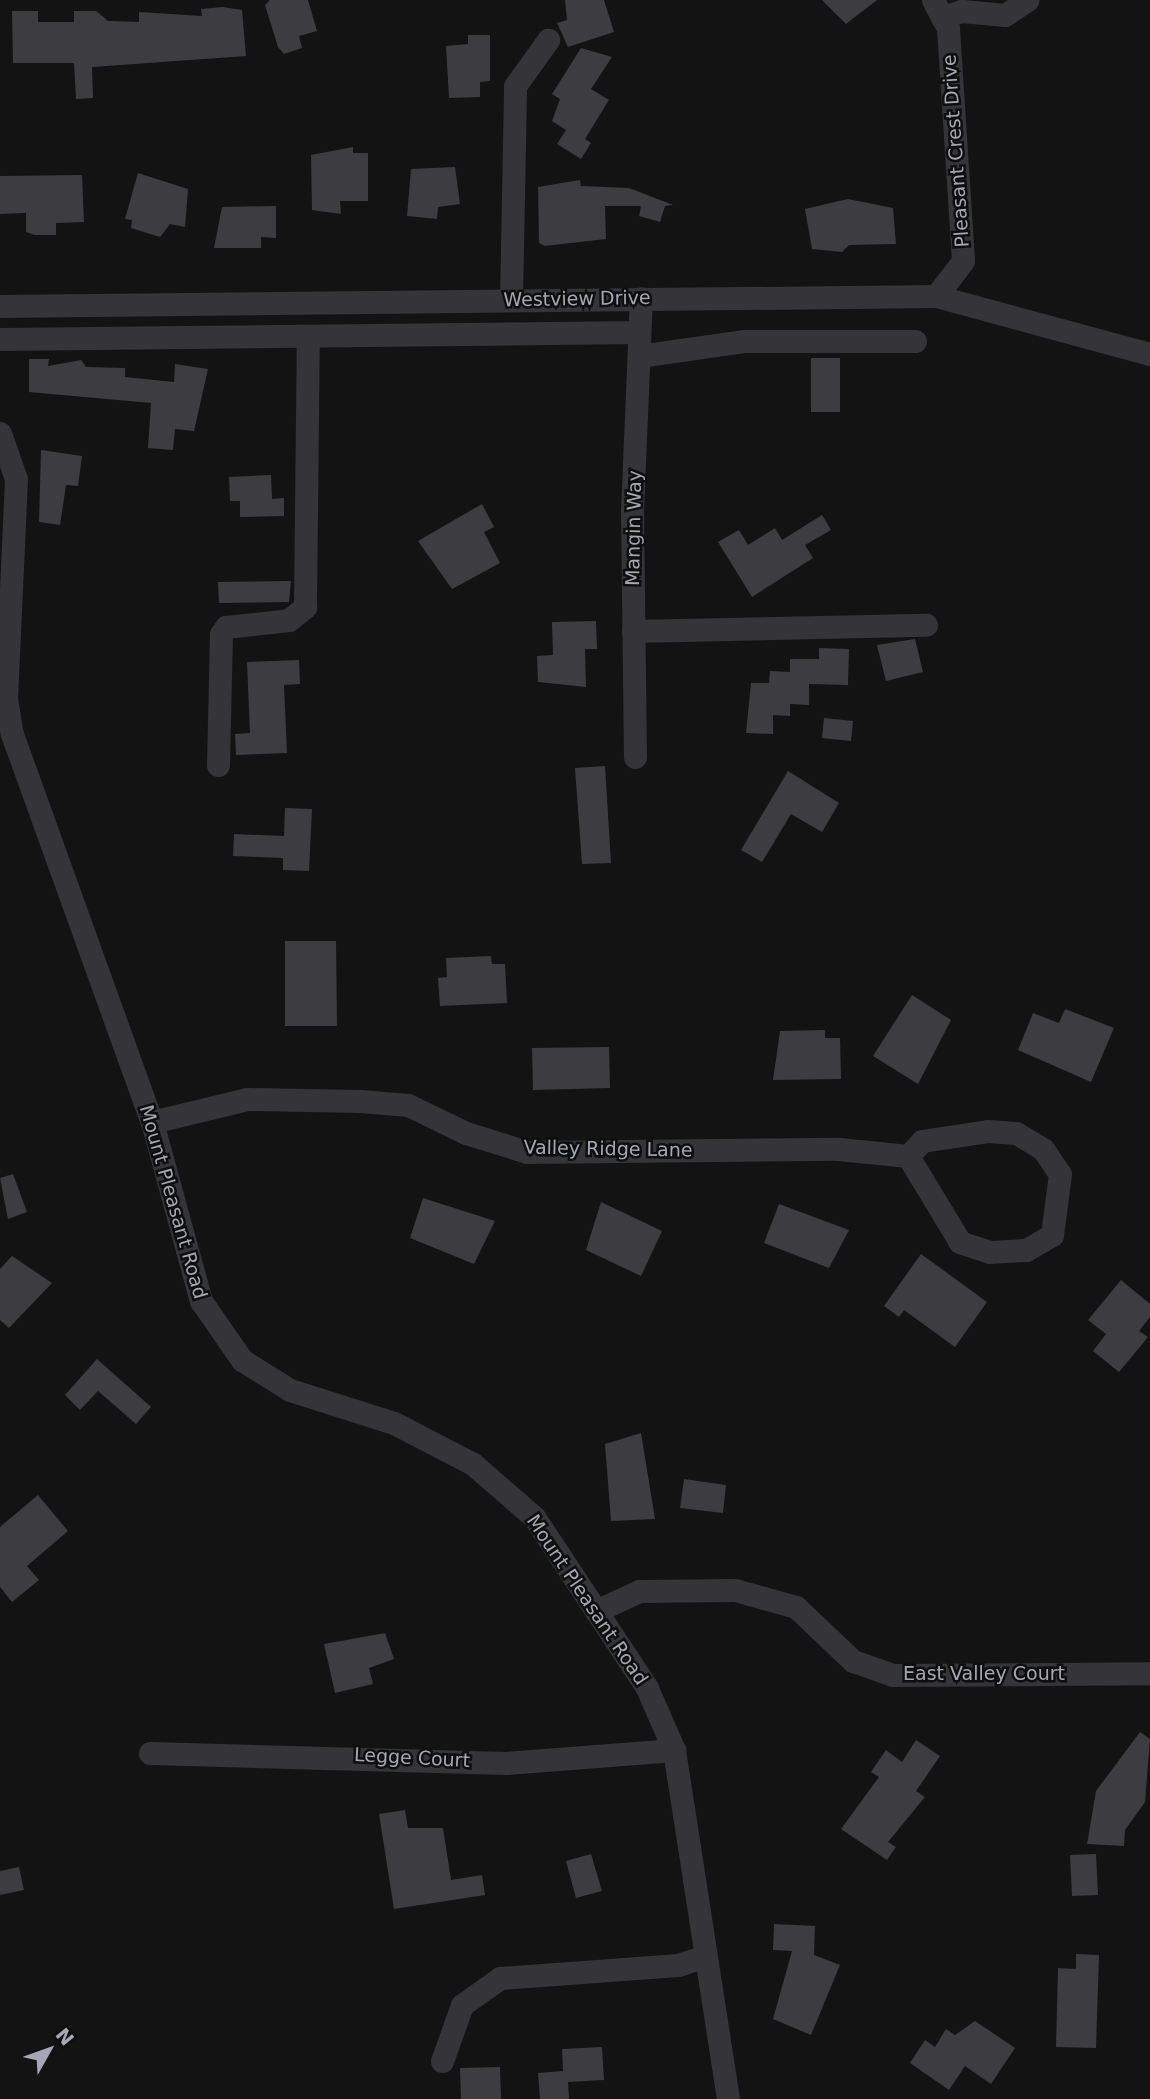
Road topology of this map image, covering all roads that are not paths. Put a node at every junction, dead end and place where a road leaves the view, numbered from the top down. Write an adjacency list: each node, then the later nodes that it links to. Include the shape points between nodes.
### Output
1 (1027, 0): 2 (street, via 1005,15)
2 (938, 9): 4 (street, Pleasant Crest Drive, via 955,103 963,261)
3 (548, 40): 6 (street, via 515,86)
4 (936, 296): 5 (street, Westview Drive); 12 (street, Westview Drive)
5 (641, 298): 6 (street, Westview Drive); 8 (street, Mangin Way)
6 (511, 300): 7 (street, Westview Drive)
7 (0, 306)
8 (639, 332): 9 (street); 13 (street, Mangin Way)
9 (308, 336): 10 (street); 18 (street, via 305,607 289,620 226,627 221,634)
10 (0, 339)
11 (915, 341): 13 (street, via 745,341)
12 (1148, 353)
13 (639, 356): 16 (street, Mangin Way)
14 (0, 433): 19 (street, Mount Pleasant Road, via 16,479 6,698 12,734)
15 (926, 625): 16 (street)
16 (633, 631): 17 (street, Mangin Way)
17 (635, 757)
18 (218, 765)
19 (152, 1122): 20 (street, Valley Ridge Lane, via 247,1099 361,1101 408,1105 466,1133 527,1152 839,1149); 21 (street, Mount Pleasant Road, via 201,1301 242,1360 290,1390 394,1423 473,1464 534,1517)
20 (908, 1156): 20 (street, via 960,1242 990,1252 1026,1250 1052,1236 1060,1174 1043,1149 1016,1133 922,1141)
21 (596, 1611): 22 (street, East Valley Court, via 639,1591 734,1590 796,1607 853,1661 893,1675); 23 (street, Mount Pleasant Road, via 647,1688)
22 (1150, 1673)
23 (674, 1750): 24 (street, Legge Court, via 506,1763); 25 (street, Mount Pleasant Road)
24 (150, 1753)
25 (706, 1956): 26 (street, via 678,1965 500,1978 462,2005); 27 (street, Mount Pleasant Road)
26 (442, 2062)
27 (728, 2099)

